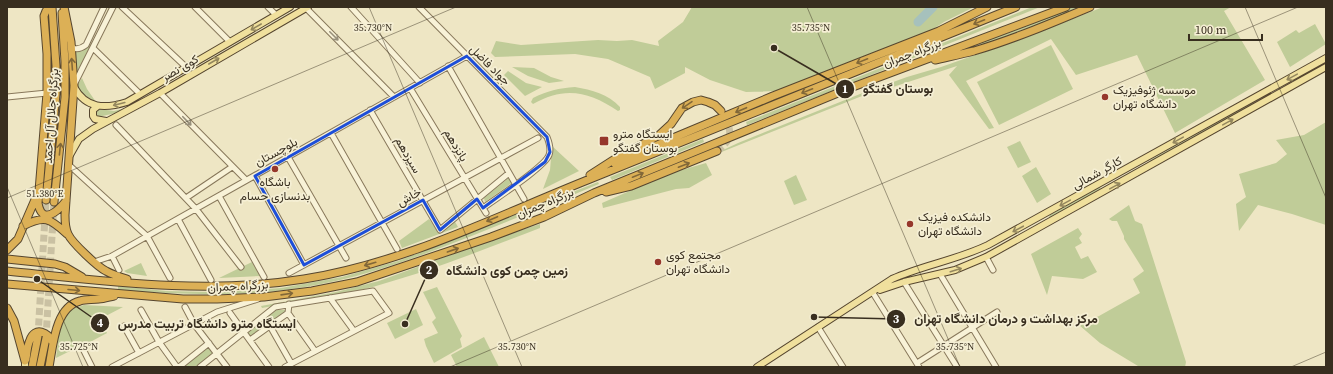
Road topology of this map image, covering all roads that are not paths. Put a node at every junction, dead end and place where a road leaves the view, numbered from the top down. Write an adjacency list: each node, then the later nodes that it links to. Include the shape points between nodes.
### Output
1 (52, 7): 32 (highway, via 44,16); 62 (highway, بزرگراه جلال آل احمد, via 56,94)
2 (62, 7): 17 (highway); 65 (highway, بزرگراه جلال آل احمد, one-way to 2, via 65,97)
3 (104, 7): 17 (street, via 86,45 75,49)
4 (113, 7): 19 (street)
5 (122, 7): 24 (street)
6 (195, 7): 18 (street)
7 (268, 7): 16 (street)
8 (290, 7): 16 (main road, کوی نصر)
9 (351, 7): 26 (street)
10 (419, 7): 20 (street, جواد فاضل)
11 (987, 7): 50 (highway, one-way to 50, via 939,31 765,99)
12 (1016, 7): 55 (highway, بزرگراه چمران, one-way to 55)
13 (1066, 7): 23 (highway, بزرگراه چمران)
14 (1090, 7): 23 (highway, via 1039,29 974,51)
15 (307, 8): 30 (main road, کوی نصر, one-way to 15); 35 (street, one-way to 35)
16 (276, 15): 18 (main road, کوی نصر, one-way to 18)
17 (70, 42): 28 (highway, one-way to 17)
18 (230, 42): 24 (main road, کوی نصر)
19 (93, 48): 28 (street); 33 (street)
20 (467, 56): 22 (street, بلوچستان); 54 (street, جواد فاضل, via 547,137 549,157)
21 (1326, 58): 27 (main road, کارگر شمالی, one-way to 27)
22 (448, 66): 26 (street, بلوچستان); 46 (street)
23 (908, 66): 57 (highway, بزرگراه چمران, one-way to 23)
24 (186, 67): 33 (main road, کوی نصر)
25 (1326, 67): 31 (main road, کارگر شمالی)
26 (420, 82): 29 (street, بلوچستان)
27 (1277, 85): 31 (main road); 82 (main road, کارگر شمالی, one-way to 82, via 988,246)
28 (74, 86): 36 (main road, via 84,100); 44 (highway)
29 (410, 88): 35 (street, بلوچستان); 52 (street, پانزدهم)
30 (160, 92): 39 (main road, کوی نصر); 48 (street, one-way to 48)
31 (1281, 92): 76 (main road, کارگر شمالی, one-way to 31)
32 (47, 93): 34 (street); 56 (highway)
33 (140, 94): 36 (main road, کوی نصر, one-way to 36, via 117,105)
34 (7, 97)
35 (394, 97): 37 (street, بلوچستان)
36 (98, 106): 39 (main road, via 93,110 92,116)
37 (370, 110): 41 (street, بلوچستان); 63 (street, سیزدهم)
38 (721, 111): 50 (highway, one-way to 50, via 708,102 693,102 682,108 671,124 658,136)
39 (107, 121): 44 (main road, کوی نصر, via 79,139)
40 (116, 125): 59 (street)
41 (331, 133): 45 (street, بلوچستان); 68 (street)
42 (538, 138): 46 (street, خاش)
43 (717, 151): 57 (highway, one-way to 43, via 631,186)
44 (70, 155): 47 (highway)
45 (288, 156): 51 (street, بلوچستان); 72 (street)
46 (501, 158): 49 (street); 52 (street, خاش)
47 (69, 165): 64 (highway); 71 (street)
48 (232, 167): 53 (street); 59 (street)
49 (509, 173): 54 (street); 60 (street)
50 (590, 175): 55 (highway)
51 (254, 176): 53 (street, بلوچستان); 80 (street)
52 (464, 178): 60 (street, پانزدهم); 63 (street, خاش)
53 (246, 180): 58 (street, بلوچستان)
54 (516, 185): 60 (street, پانزدهم, via 484,211); 61 (street)
55 (567, 188): 93 (highway, بزرگراه چمران, one-way to 93, via 432,243 333,274 276,282 218,286)
56 (38, 193): 64 (highway, via 39,206 46,214 56,212); 69 (highway)
57 (594, 193): 98 (highway, بزرگراه چمران, one-way to 57, via 339,286 382,274 544,217)
58 (219, 196): 66 (street, بلوچستان); 88 (street)
59 (186, 198): 66 (street)
60 (477, 199): 63 (street, سیزدهم, via 440,230)
61 (524, 199)
62 (46, 200)
63 (423, 200): 68 (street, خاش)
64 (66, 201): 70 (highway, via 65,224)
65 (54, 202)
66 (196, 209): 67 (street, بلوچستان); 81 (street)
67 (178, 218): 71 (street, بلوچستان); 92 (street)
68 (382, 222): 72 (street, خاش); 73 (street)
69 (23, 226): 70 (highway, via 44,219 56,223); 74 (highway, via 18,239)
70 (69, 236): 79 (highway)
71 (147, 236): 75 (street, بلوچستان); 91 (street)
72 (339, 246): 77 (street); 80 (street, خاش)
73 (397, 249)
74 (7, 250)
75 (112, 256): 79 (street, بلوچستان); 83 (street)
76 (986, 257): 84 (street); 87 (main road, کارگر شمالی, one-way to 76, via 965,267)
77 (346, 258)
78 (7, 259): 90 (highway, via 55,264 66,267)
79 (94, 262): 93 (highway, via 107,271)
80 (304, 265): 86 (street, خاش)
81 (241, 267)
82 (925, 268): 89 (main road); 96 (main road, کارگر شمالی, via 892,279)
83 (119, 270)
84 (993, 270)
85 (7, 271): 90 (highway, بزرگراه چمران)
86 (289, 273)
87 (940, 274): 89 (main road, کارگر شمالی); 111 (street)
88 (264, 277)
89 (927, 277): 94 (main road, کارگر شمالی)
90 (84, 278): 93 (highway, بزرگراه چمران)
91 (170, 278)
92 (211, 280)
93 (137, 282)
94 (904, 282): 96 (main road, کارگر شمالی); 120 (street)
95 (7, 284): 97 (highway, بزرگراه چمران, one-way to 97)
96 (873, 293): 110 (main road, کارگر شمالی); 127 (street)
97 (121, 294): 98 (highway, بزرگراه چمران, via 183,299); 118 (highway, via 80,301 69,306 60,318)
98 (264, 297): 107 (street, via 217,312)
99 (330, 298): 100 (street); 113 (street); 113 (street, via 373,291 389,313)
100 (289, 304): 106 (street); 112 (street, via 275,307)
101 (185, 307): 107 (street)
102 (7, 308): 125 (highway, via 14,321)
103 (141, 310): 117 (street)
104 (997, 312): 111 (street)
105 (230, 313): 112 (street)
106 (288, 313): 109 (street); 122 (street)
107 (194, 324): 117 (street); 119 (street)
108 (124, 326): 123 (street)
109 (270, 326): 116 (street); 126 (street)
110 (818, 327): 138 (main road, کارگر شمالی); 139 (street)
111 (972, 328): 120 (street); 141 (street)
112 (244, 331): 116 (street); 124 (street)
113 (354, 331): 122 (street)
114 (38, 336): 129 (highway)
115 (46, 338): 130 (highway)
116 (250, 340): 136 (street)
117 (158, 342): 123 (street); 128 (street)
118 (53, 343): 125 (highway, via 45,332 35,334 30,339); 131 (highway)
119 (209, 343): 124 (street); 128 (street)
120 (944, 346): 127 (street); 140 (street)
121 (84, 351): 132 (street)
122 (316, 351): 126 (street)
123 (139, 353): 133 (street)
124 (216, 353): 134 (street); 135 (street)
125 (25, 364)
126 (291, 364): 137 (street)
127 (918, 365)
128 (176, 366)
129 (32, 367)
130 (40, 367)
131 (49, 367)
132 (92, 367)
133 (112, 367)
134 (200, 367)
135 (227, 367)
136 (269, 367)
137 (284, 367)
138 (756, 367)
139 (843, 367)
140 (957, 367)
141 (996, 367)

